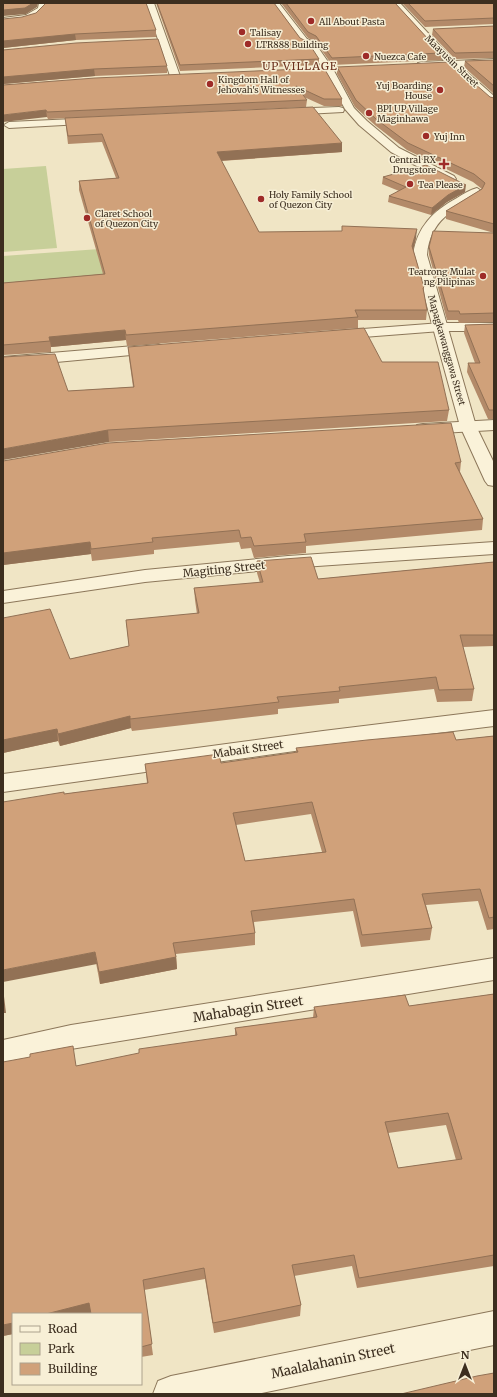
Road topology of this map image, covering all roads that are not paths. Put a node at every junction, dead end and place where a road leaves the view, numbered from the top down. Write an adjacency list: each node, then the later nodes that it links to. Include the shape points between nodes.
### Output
1 (44, 3): 5 (street, via 40,12 32,16)
2 (150, 3): 12 (street, via 159,42)
3 (275, 3): 11 (street, via 303,46 312,45)
4 (395, 3): 7 (street, Maayusin Street)
5 (3, 21)
6 (436, 31): 7 (street)
7 (421, 32): 9 (street, Maayusin Street)
8 (494, 62): 9 (street)
9 (452, 64): 10 (street); 13 (street, Maayusin Street)
10 (410, 66)
11 (325, 71): 14 (street); 18 (street, via 350,109 381,139 417,162)
12 (175, 76)
13 (494, 101)
14 (339, 110): 15 (street); 18 (street, via 359,133 415,171 455,189)
15 (276, 112)
16 (103, 120): 17 (street, via 80,122 72,122 64,122 48,123 40,123 9,125 99,120 84,121 76,122 69,122 61,123 58,123)
17 (3, 132)
18 (473, 189): 20 (street, Mapagkawanggawa Street, via 440,213 430,224 423,238 420,252)
19 (494, 327): 20 (street)
20 (441, 328): 21 (street); 25 (street, Mapagkawanggawa Street)
21 (320, 336)
22 (172, 348): 23 (street)
23 (3, 362)
24 (494, 425): 25 (street)
25 (468, 426): 26 (street); 27 (street, Mapagkawanggawa Street)
26 (404, 430)
27 (494, 481)
28 (494, 548): 29 (street, Magiting Street, via 288,562 152,576)
29 (3, 596)
30 (494, 718): 31 (street, Mabait Street)
31 (3, 783)
32 (494, 969): 33 (street, Mahabagin Street, via 71,1037)
33 (3, 1053)
34 (494, 1328): 35 (street, Maalalahanin Street)
35 (171, 1394)

